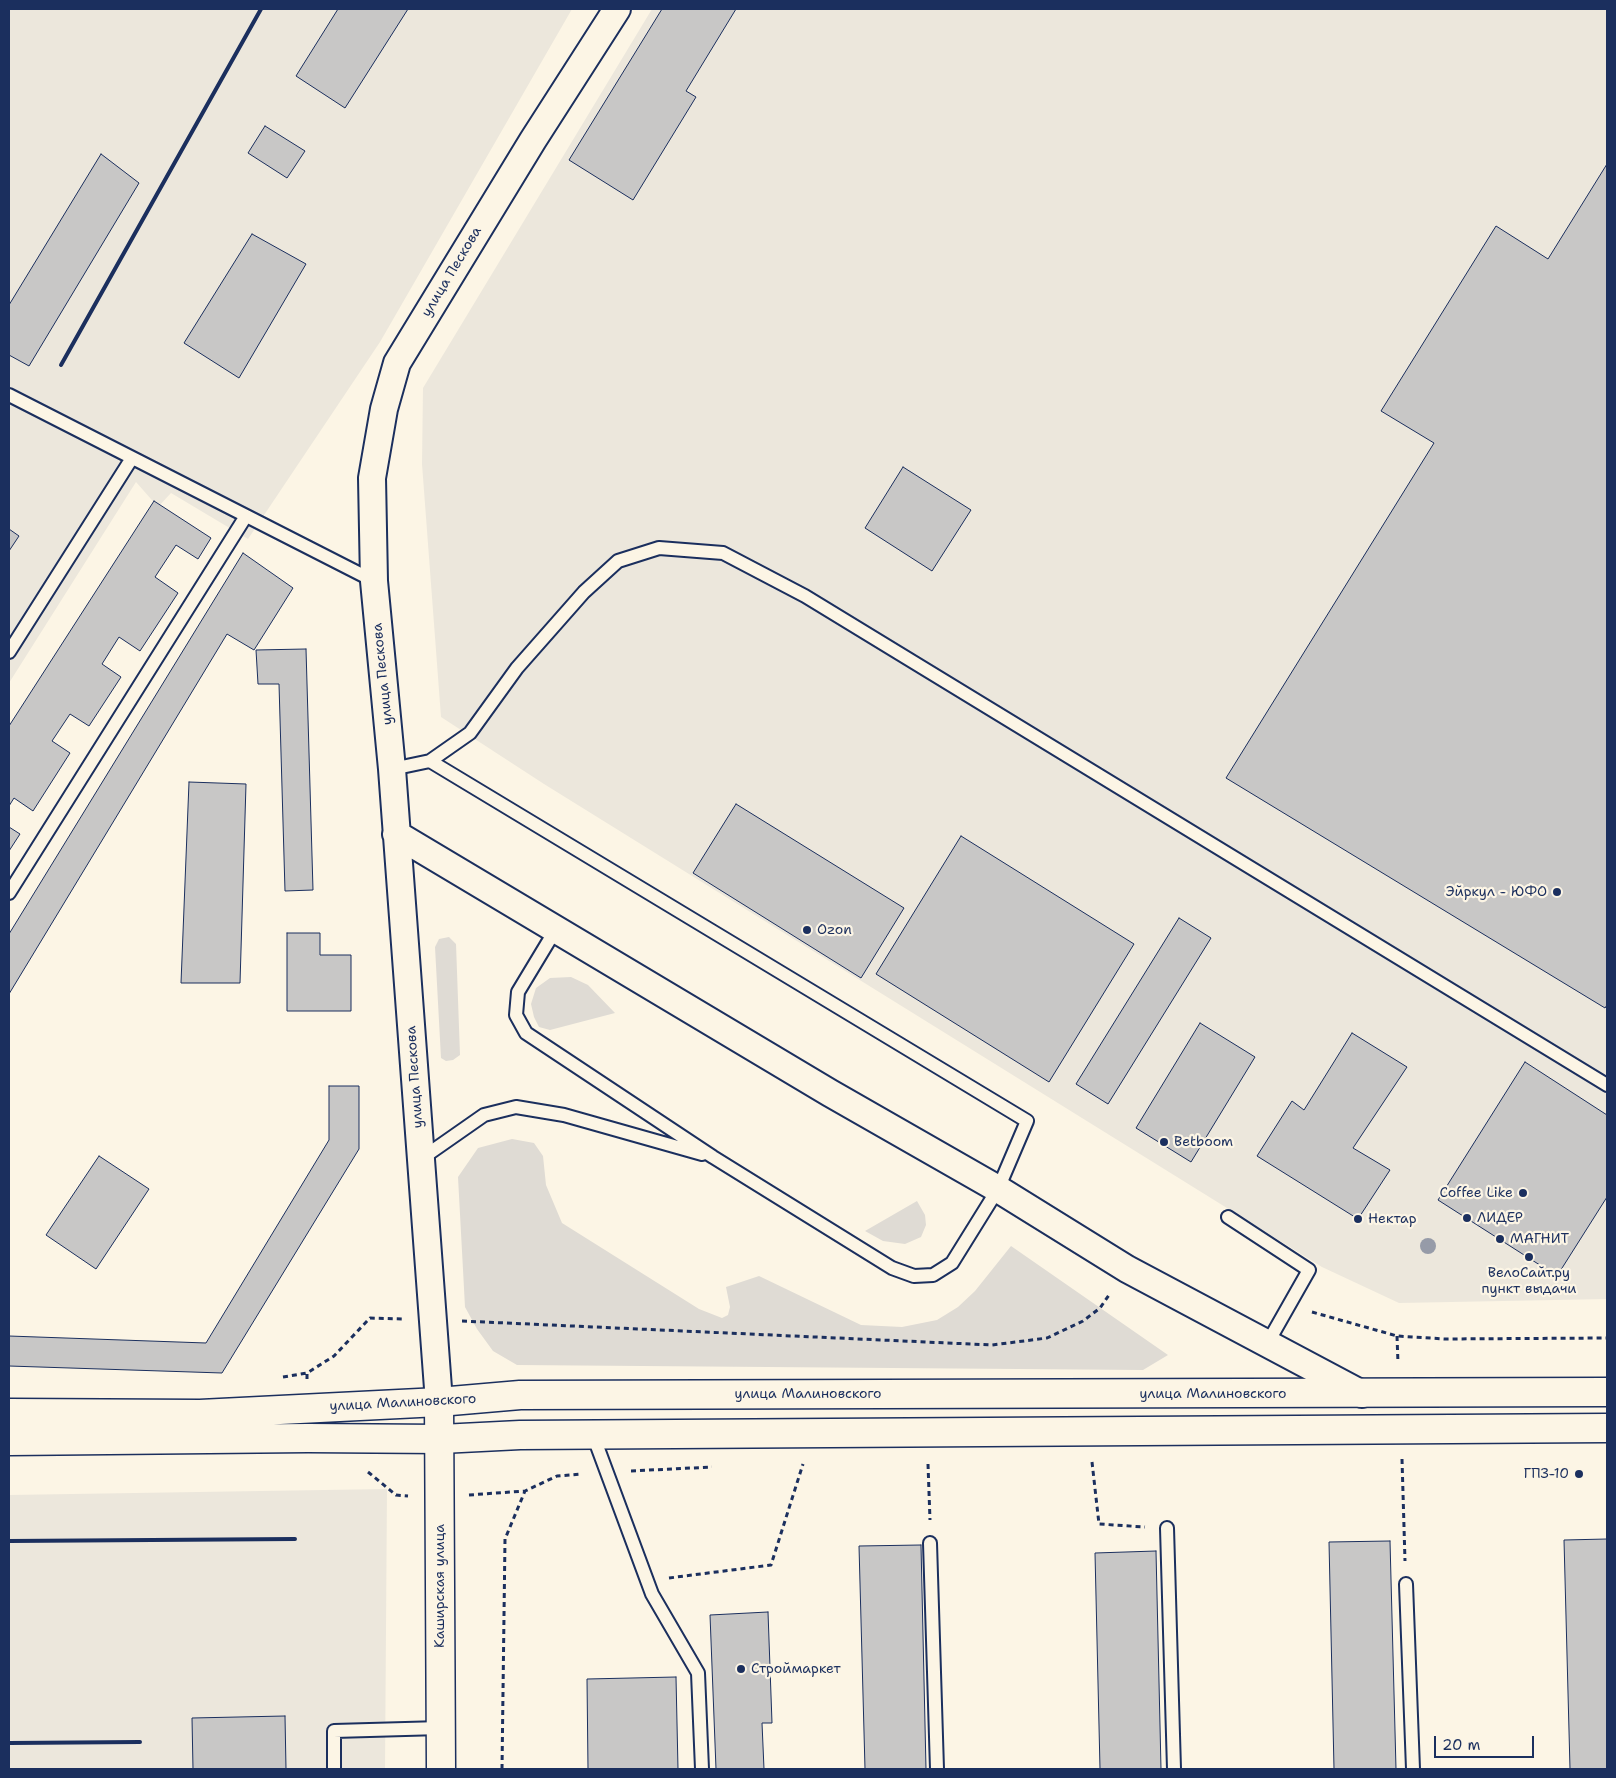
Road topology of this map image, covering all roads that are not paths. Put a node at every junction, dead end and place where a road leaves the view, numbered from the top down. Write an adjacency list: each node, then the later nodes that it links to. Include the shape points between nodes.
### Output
1 (617, 9): 5 (street, улица Пескова, via 397,363 384,409 372,478)
2 (9, 395): 3 (lane)
3 (132, 458): 4 (lane); 6 (lane)
4 (246, 516): 5 (lane); 10 (lane)
5 (374, 580): 8 (street, улица Пескова)
6 (9, 652)
7 (430, 761): 8 (lane); 12 (lane, via 470,733 517,668 584,592 618,561 659,548 723,553 805,596); 15 (lane, via 1027,1121)
8 (392, 768): 9 (street, улица Пескова)
9 (396, 834): 11 (street); 14 (street, улица Пескова)
10 (9, 892)
11 (556, 929): 13 (lane, via 518,992 516,1015 526,1033); 15 (street)
12 (1607, 1085)
13 (713, 1157): 14 (lane, via 564,1115 516,1107 484,1115); 15 (lane, via 892,1268 914,1276 933,1275 952,1263)
14 (421, 1159): 20 (street, улица Пескова)
15 (998, 1189): 17 (street, via 1127,1269)
16 (1228, 1217): 17 (lane, via 1309,1270)
17 (1267, 1344): 19 (street)
18 (1607, 1392): 19 (main road, улица Малиновского)
19 (1362, 1394): 20 (main road, улица Малиновского, via 520,1395)
20 (440, 1402): 21 (main road, улица Малиновского, via 200,1414); 24 (main road, Каширская улица)
21 (9, 1413)
22 (1607, 1428): 23 (main road)
23 (593, 1435): 24 (main road); 32 (lane, via 652,1594 698,1673)
24 (441, 1439): 25 (main road); 29 (main road, Каширская улица)
25 (9, 1441)
26 (1166, 1528): 34 (lane)
27 (930, 1543): 33 (lane)
28 (1406, 1584): 35 (lane)
29 (441, 1728): 30 (lane, via 334,1731); 31 (main road, Каширская улица)
30 (334, 1769)
31 (441, 1769)
32 (702, 1769)
33 (937, 1769)
34 (1174, 1769)
35 (1413, 1769)

